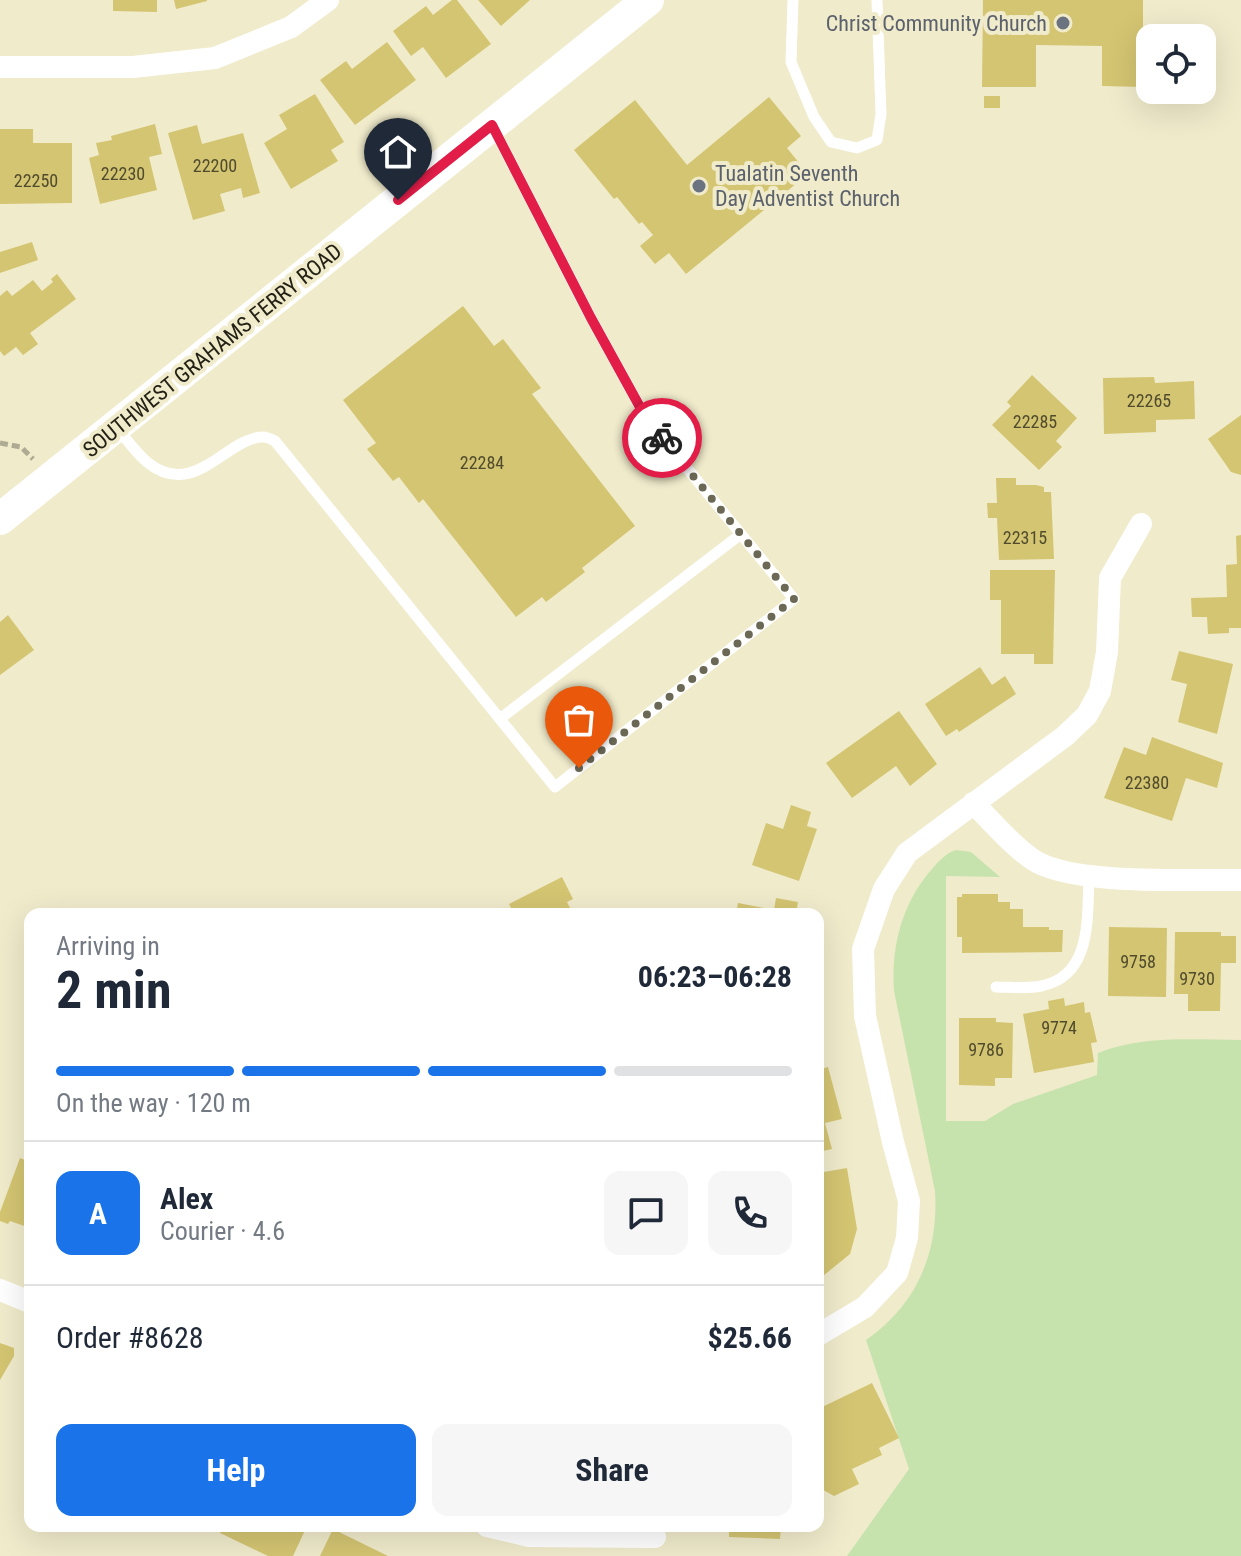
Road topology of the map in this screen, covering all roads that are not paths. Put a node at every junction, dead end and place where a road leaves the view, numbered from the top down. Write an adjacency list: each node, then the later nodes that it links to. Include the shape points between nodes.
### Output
1 (328, 0): 5 (street, via 291,27 215,58 133,67)
2 (648, 0): 6 (street, SOUTHWEST GRAHAMS FERRY ROAD)
3 (793, 0): 4 (lane, via 791,62 802,90 831,142 857,148 877,140 881,114)
4 (877, 0)
5 (0, 67)
6 (492, 125): 7 (street, SOUTHWEST GRAHAMS FERRY ROAD); 10 (lane, via 646,418)
7 (116, 427): 8 (street, SOUTHWEST GRAHAMS FERRY ROAD); 11 (lane, via 149,464 167,472 205,468 263,437 275,441)
8 (0, 519)
9 (1141, 524): 12 (street, via 1110,578 1107,652 1100,691 1087,715)
10 (741, 534): 11 (lane); 11 (lane, via 794,599 555,787)
11 (501, 718)
12 (973, 803): 13 (street, via 1032,859 1050,869); 18 (street, via 907,853 884,889 863,949 865,1016 909,1201 907,1238 897,1273 865,1307)
13 (1089, 876): 14 (street); 15 (lane, via 1085,946 1078,961 1063,978 1041,986)
14 (1241, 880)
15 (996, 987)
16 (0, 1290): 17 (street)
17 (24, 1300)
18 (824, 1331)
19 (512, 1532): 20 (street)
20 (655, 1540)

